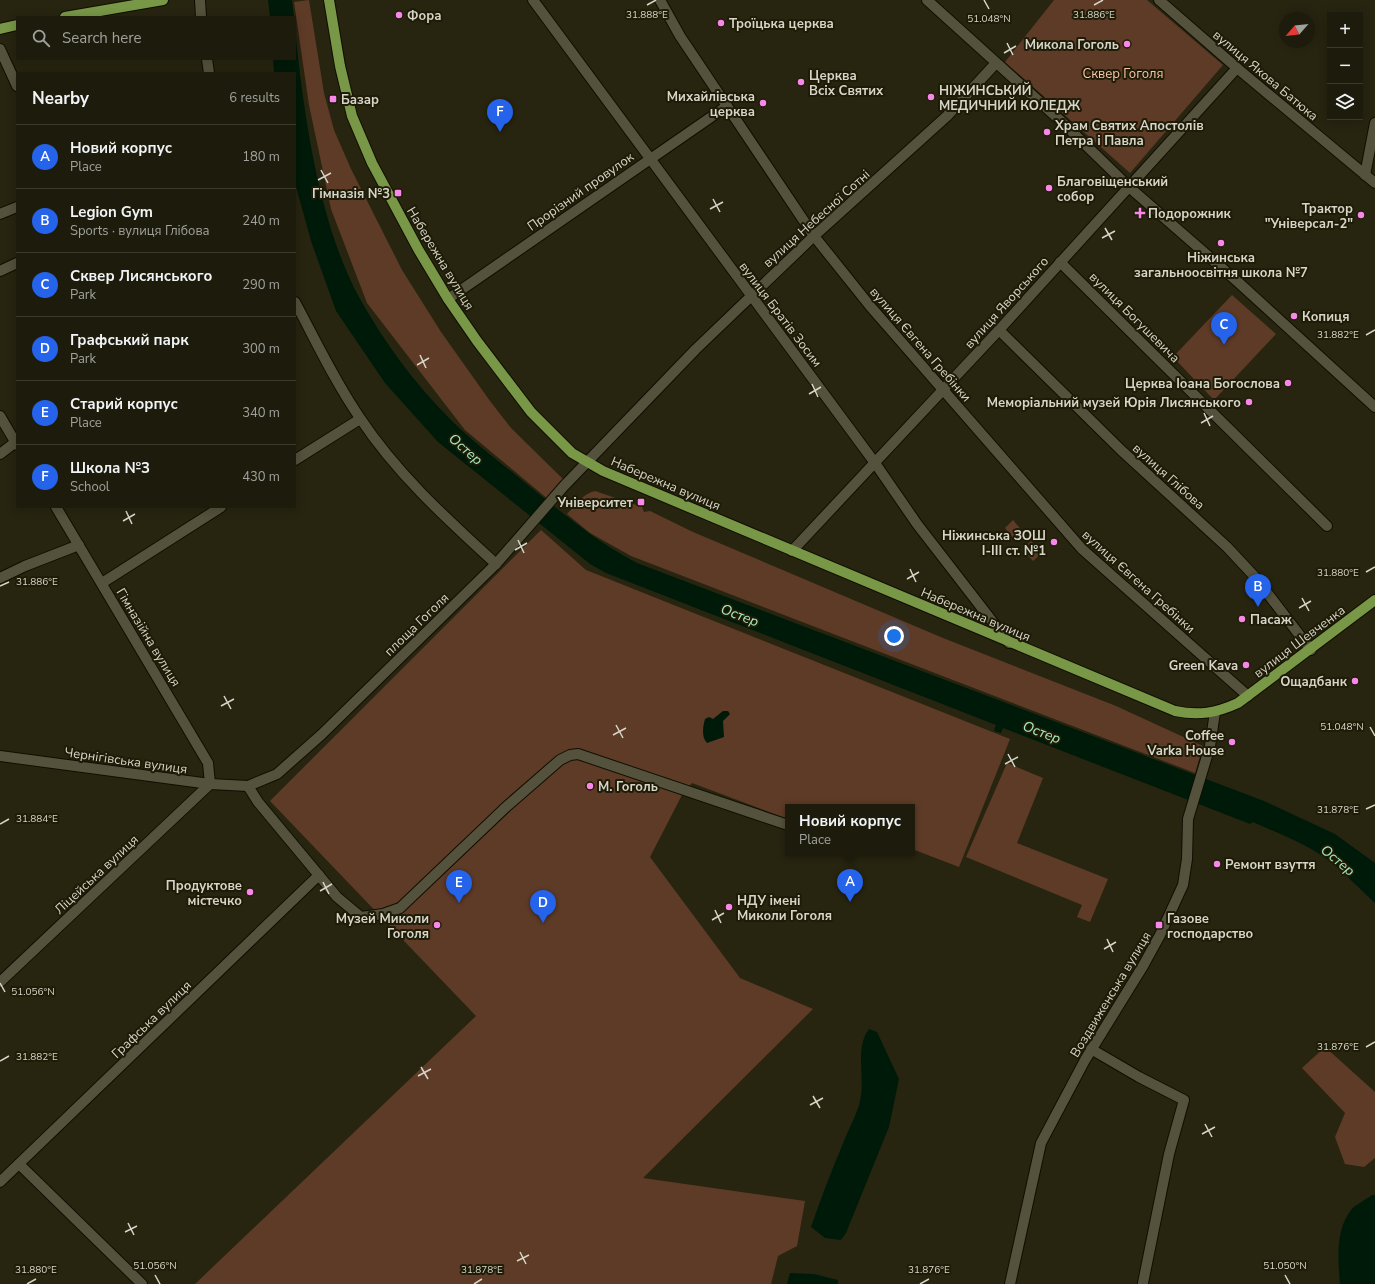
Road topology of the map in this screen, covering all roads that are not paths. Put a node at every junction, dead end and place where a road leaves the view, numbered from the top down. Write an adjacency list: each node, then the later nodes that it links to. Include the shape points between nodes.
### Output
1 (163, 0): 8 (main road)
2 (200, 0): 9 (street)
3 (329, 0): 31 (main road, Набережна вулиця, via 345,88 359,134 415,243)
4 (532, 0): 20 (street, вулиця Братів Зосим)
5 (660, 0): 18 (street, вулиця Євгена Гребінки, via 680,36)
6 (927, 0): 14 (street)
7 (1159, 0): 15 (street, вулиця Якова Батюка)
8 (71, 16)
9 (201, 16)
10 (16, 25): 11 (main road)
11 (0, 29)
12 (0, 49): 17 (street)
13 (207, 60): 16 (street)
14 (996, 63): 23 (street); 26 (street, вулиця Небесної Сотні, via 947,116)
15 (1237, 68): 21 (street, вулиця Якова Батюка); 23 (street, вулиця Яворського)
16 (209, 72)
17 (16, 84)
18 (727, 106): 20 (street, Прорізний провулок); 26 (street, вулиця Євгена Гребінки)
19 (1375, 123): 21 (street)
20 (650, 159): 30 (street, вулиця Братів Зосим); 31 (street, Прорізний провулок)
21 (1365, 175): 22 (street, вулиця Якова Батюка)
22 (1375, 184)
23 (1129, 187): 27 (street, вулиця Яворського); 35 (street)
24 (16, 208): 25 (street)
25 (0, 214)
26 (814, 236): 30 (street, вулиця Небесної Сотні); 34 (street, вулиця Євгена Гребінки, via 870,306)
27 (1060, 262): 33 (street, вулиця Яворського); 45 (street, вулиця Богушевича)
28 (16, 263): 29 (street)
29 (0, 271)
30 (751, 296): 41 (street, вулиця Небесної Сотні); 42 (street, вулиця Братів Зосим)
31 (448, 298): 41 (main road, Набережна вулиця, via 531,412 572,453)
32 (296, 304): 37 (street)
33 (999, 330): 34 (street, вулиця Яворського); 53 (street, вулиця Глібова, via 1122,451 1227,547 1255,577)
34 (944, 389): 42 (street, вулиця Яворського); 54 (street, вулиця Євгена Гребінки, via 1082,550)
35 (1375, 407)
36 (0, 416): 38 (street)
37 (360, 419): 40 (street); 48 (street, via 424,496)
38 (16, 443): 39 (street)
39 (0, 454)
40 (296, 459)
41 (588, 462): 47 (main road, Набережна вулиця, via 603,471); 48 (street, площа Гоголя)
42 (874, 463): 47 (street, вулиця Яворського); 52 (street, вулиця Братів Зосим, via 917,524)
43 (57, 508): 46 (street, Гімназійна вулиця)
44 (217, 508): 50 (street)
45 (1327, 526)
46 (79, 545): 49 (street); 50 (street, Гімназійна вулиця)
47 (792, 551): 52 (main road, Набережна вулиця)
48 (496, 564): 59 (street, площа Гоголя, via 288,765 277,774)
49 (0, 578)
50 (102, 583): 58 (street, Гімназійна вулиця, via 208,763)
51 (1375, 600): 53 (main road, вулиця Шевченка)
52 (1009, 643): 56 (main road, Набережна вулиця, via 1175,711 1198,715)
53 (1311, 650): 54 (main road, вулиця Шевченка)
54 (1248, 696): 55 (main road, вулиця Шевченка)
55 (1238, 703): 56 (main road, Набережна вулиця)
56 (1215, 712): 63 (street, Воздвиженська вулиця, via 1210,746 1188,819 1183,886 1143,966)
57 (0, 756): 58 (street, Чернігівська вулиця)
58 (210, 784): 59 (street, Чернігівська вулиця); 62 (street, Ліцейська вулиця)
59 (248, 786): 61 (street, via 258,802)
60 (785, 824): 61 (street, via 578,754 560,760 506,806 400,908 362,917)
61 (318, 875): 64 (street, Графська вулиця)
62 (0, 982)
63 (1091, 1050): 66 (street, via 1184,1100 1169,1154); 68 (street, Воздвиженська вулиця, via 1041,1143)
64 (18, 1164): 65 (street, Графська вулиця); 67 (street)
65 (0, 1182)
66 (1143, 1283)
67 (142, 1284)
68 (1010, 1284)

